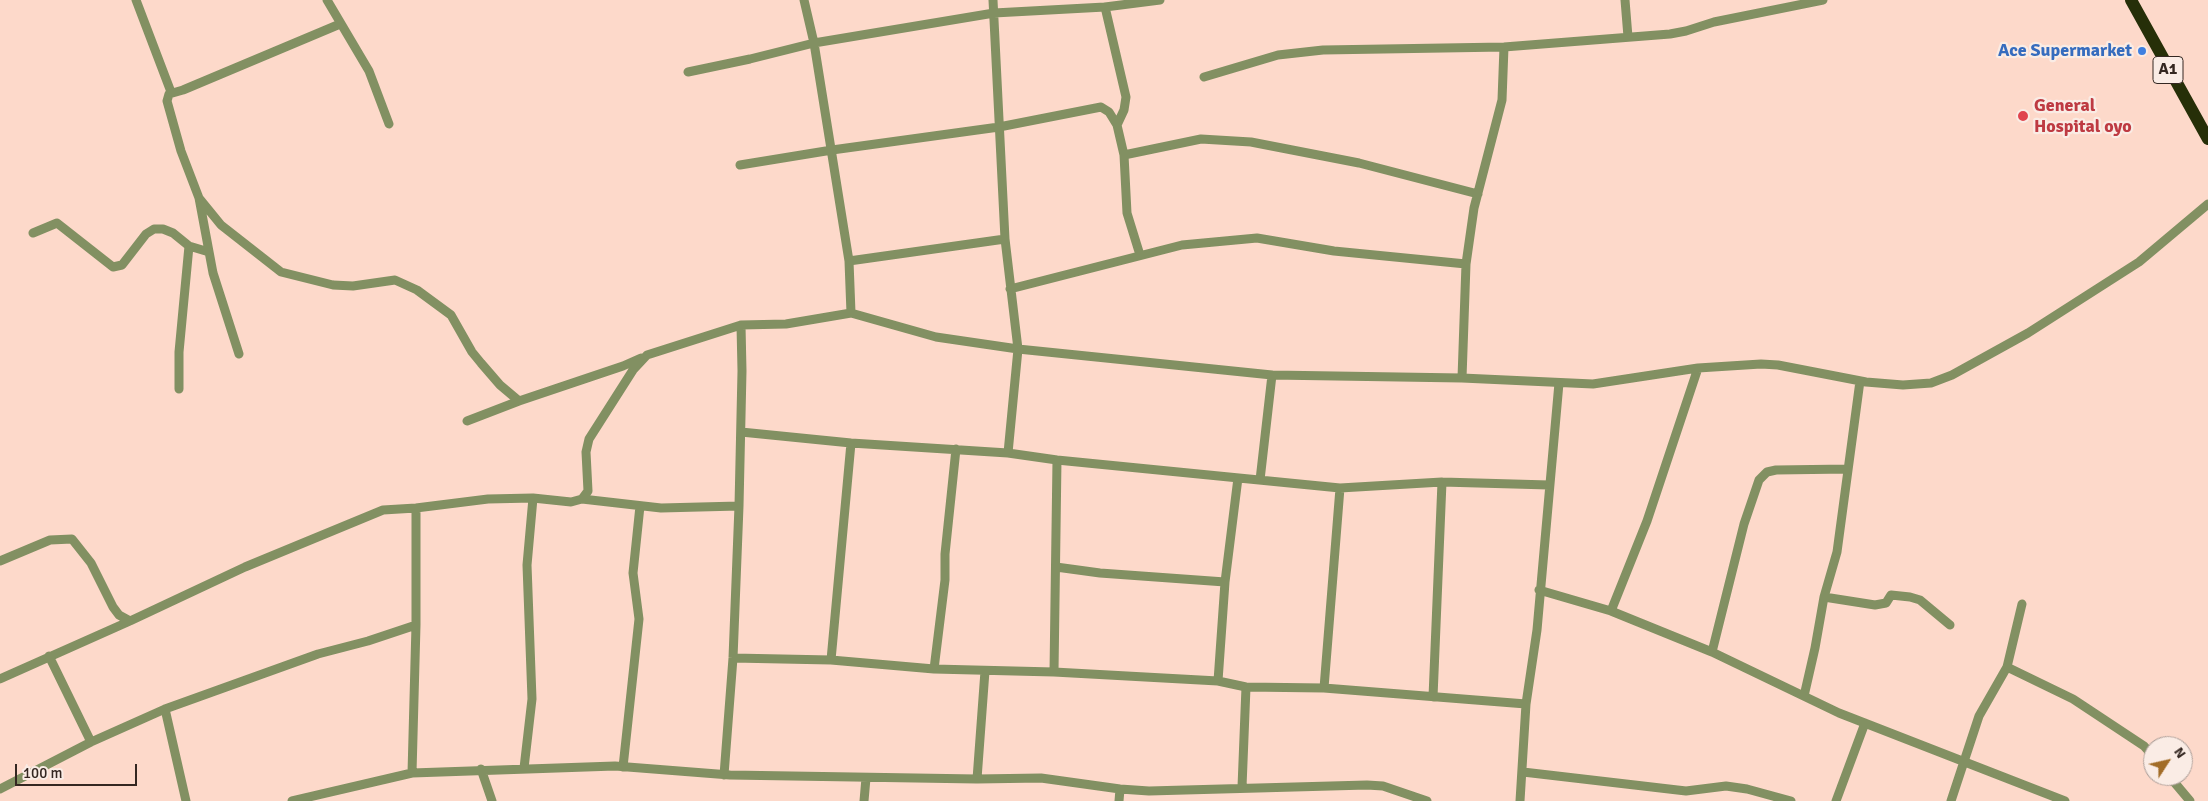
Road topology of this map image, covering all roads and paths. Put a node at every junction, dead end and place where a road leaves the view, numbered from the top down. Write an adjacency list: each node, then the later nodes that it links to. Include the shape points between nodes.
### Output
1 (136, 0): 17 (street)
2 (327, 0): 11 (street)
3 (804, 0): 13 (street)
4 (993, 0): 10 (street)
5 (1160, 0): 9 (street)
6 (1625, 0): 12 (street)
7 (1823, 0): 12 (street, via 1714,22 1686,32)
8 (2131, 0): 21 (highway, A1)
9 (1105, 7): 10 (street); 19 (street, via 1126,97)
10 (994, 13): 13 (street); 20 (street)
11 (340, 24): 17 (street, via 183,90); 18 (street, via 369,71)
12 (1628, 37): 14 (street)
13 (814, 43): 15 (street); 22 (street)
14 (1504, 47): 16 (street, via 1323,50 1278,55); 25 (street, via 1502,100)
15 (688, 72)
16 (1204, 77)
17 (171, 92): 26 (street, via 167,101)
18 (389, 124)
19 (1117, 125): 20 (street, via 1109,112 1101,107); 23 (street)
20 (999, 127): 22 (street); 29 (street)
21 (2208, 139)
22 (832, 150): 24 (street); 33 (street)
23 (1124, 155): 25 (street, via 1201,139 1251,142 1360,163); 32 (street, via 1127,213)
24 (740, 165)
25 (1478, 194): 34 (street)
26 (199, 198): 31 (street); 47 (street, via 221,225 281,272 333,285 353,286 395,280 417,290 451,315 472,352 500,385)
27 (2208, 204): 44 (street, via 2139,262 2028,333 1952,374 1931,383 1903,385)
28 (33, 233): 30 (street, via 57,223 113,267 122,265 146,234 154,229 163,228)
29 (1005, 239): 33 (street); 35 (street)
30 (189, 246): 31 (street); 46 (street, via 179,352)
31 (209, 252): 39 (street)
32 (1140, 255): 34 (street, via 1182,245 1257,238 1334,251); 35 (street)
33 (849, 261): 36 (street)
34 (1466, 264): 43 (street)
35 (1010, 288): 38 (street)
36 (851, 312): 37 (street, via 786,324); 38 (street, via 936,337)
37 (740, 325): 40 (street); 49 (street)
38 (1018, 350): 42 (street); 52 (street)
39 (239, 354)
40 (647, 355): 47 (street); 61 (street, via 633,370 589,439 586,452 588,491)
41 (1698, 368): 44 (street, via 1778,365); 45 (street, via 1593,384); 71 (street, via 1647,522)
42 (1272, 375): 43 (street); 56 (street)
43 (1462, 378): 45 (street)
44 (1860, 381): 54 (street)
45 (1558, 383): 58 (street)
46 (179, 389)
47 (519, 401): 48 (street)
48 (468, 421)
49 (741, 432): 50 (street); 63 (street)
50 (851, 443): 51 (street); 78 (street)
51 (956, 449): 52 (street); 80 (street)
52 (1008, 453): 53 (street)
53 (1057, 460): 55 (street); 66 (street)
54 (1848, 468): 69 (street, via 1837,552); 75 (street, via 1776,470 1767,472 1759,480 1744,524)
55 (1238, 478): 56 (street); 67 (street)
56 (1260, 480): 59 (street)
57 (1442, 482): 58 (street); 59 (street); 88 (street)
58 (1549, 485): 68 (street)
59 (1340, 488): 86 (street)
60 (532, 498): 61 (street, via 571,502); 64 (street, via 488,499); 96 (street, via 527,565 532,699)
61 (582, 499): 62 (street)
62 (640, 506): 63 (street); 95 (street, via 633,573 639,619)
63 (740, 506): 77 (street)
64 (416, 508): 72 (street, via 383,510 345,525); 73 (street)
65 (0, 561): 72 (street, via 50,540 72,539 91,563 113,607)
66 (1056, 567): 67 (street); 82 (street)
67 (1224, 582): 84 (street)
68 (1539, 590): 71 (street); 89 (street, via 1537,630)
69 (1824, 596): 74 (street, via 1876,605 1886,603 1891,595 1910,597 1920,600); 87 (street)
70 (2022, 604): 79 (street)
71 (1611, 611): 75 (street)
72 (130, 621): 76 (street)
73 (416, 625): 90 (street, via 318,654); 99 (street)
74 (1950, 625)
75 (1712, 652): 87 (street)
76 (49, 656): 83 (street); 92 (street)
77 (733, 658): 78 (street); 100 (street)
78 (831, 660): 80 (street)
79 (2007, 667): 93 (street, via 2073,699); 94 (street, via 1979,716)
80 (934, 669): 81 (street)
81 (985, 671): 82 (street); 102 (street)
82 (1054, 672): 84 (street)
83 (0, 679)
84 (1218, 682): 85 (street)
85 (1246, 687): 86 (street); 104 (street)
86 (1324, 688): 88 (street)
87 (1804, 696): 91 (street)
88 (1432, 697): 89 (street)
89 (1526, 704): 98 (street)
90 (165, 709): 92 (street); 107 (street)
91 (1865, 723): 94 (street); 115 (street)
92 (91, 742): 105 (street)
93 (2143, 745)
94 (1964, 760): 116 (street); 117 (street)
95 (623, 767): 96 (street); 100 (street)
96 (524, 768): 97 (street)
97 (481, 769): 99 (street); 109 (street)
98 (1523, 772): 113 (street); 114 (street, via 1686,792 1726,786)
99 (412, 773): 108 (street)
100 (724, 775): 101 (street)
101 (866, 778): 102 (street); 110 (street)
102 (977, 779): 106 (street, via 1041,778)
103 (2177, 786): 118 (street)
104 (1242, 787): 106 (street, via 1180,791); 112 (street, via 1383,786)
105 (0, 789)
106 (1120, 789): 111 (street)
107 (186, 801)
108 (292, 801)
109 (492, 801)
110 (864, 801)
111 (1119, 801)
112 (1427, 801)
113 (1520, 801)
114 (1792, 801)
115 (1836, 801)
116 (1951, 801)
117 (2065, 801)
118 (2190, 801)

